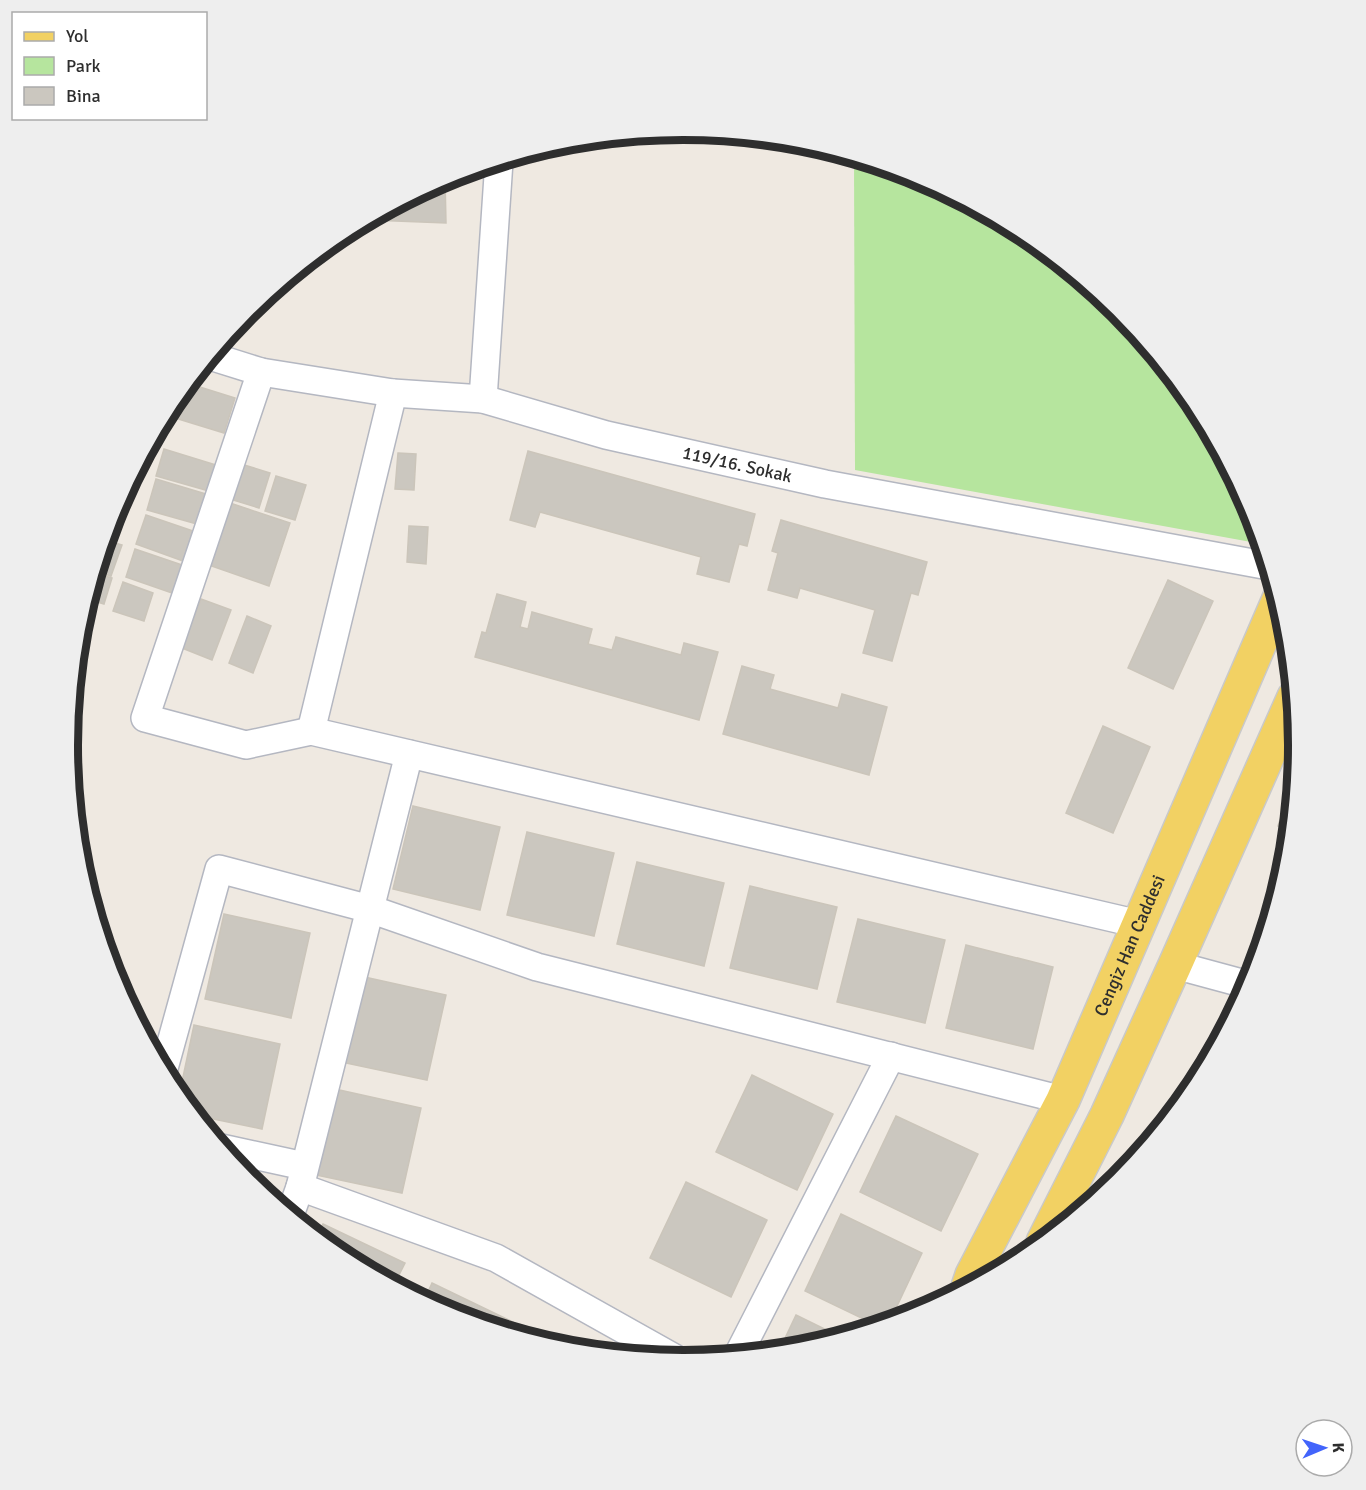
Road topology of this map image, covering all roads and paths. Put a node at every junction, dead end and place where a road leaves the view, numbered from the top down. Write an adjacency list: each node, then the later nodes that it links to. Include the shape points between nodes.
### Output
1 (498, 169): 5 (street)
2 (218, 358): 3 (street, 119/16. Sokak)
3 (261, 372): 4 (street, 119/16. Sokak); 9 (street, via 145,718 246,745)
4 (393, 393): 5 (street, 119/16. Sokak); 9 (street)
5 (483, 399): 6 (street, 119/16. Sokak, via 606,435 825,484)
6 (1260, 564)
7 (1273, 613): 12 (main road, Cengiz Han Caddesi)
8 (1287, 712): 13 (main road)
9 (311, 731): 10 (street)
10 (409, 754): 11 (street); 12 (street)
11 (370, 909): 15 (street, via 537,967); 16 (street, via 219,869); 19 (street)
12 (1139, 924): 17 (main road, Cengiz Han Caddesi)
13 (1175, 965): 14 (street); 21 (main road)
14 (1240, 982)
15 (891, 1056): 17 (street); 23 (street)
16 (166, 1060)
17 (1063, 1100): 22 (main road, Cengiz Han Caddesi)
18 (237, 1154): 19 (street)
19 (302, 1177): 20 (street); 24 (street, via 496,1258)
20 (293, 1207)
21 (1052, 1224)
22 (971, 1277)
23 (742, 1347)
24 (659, 1349)

